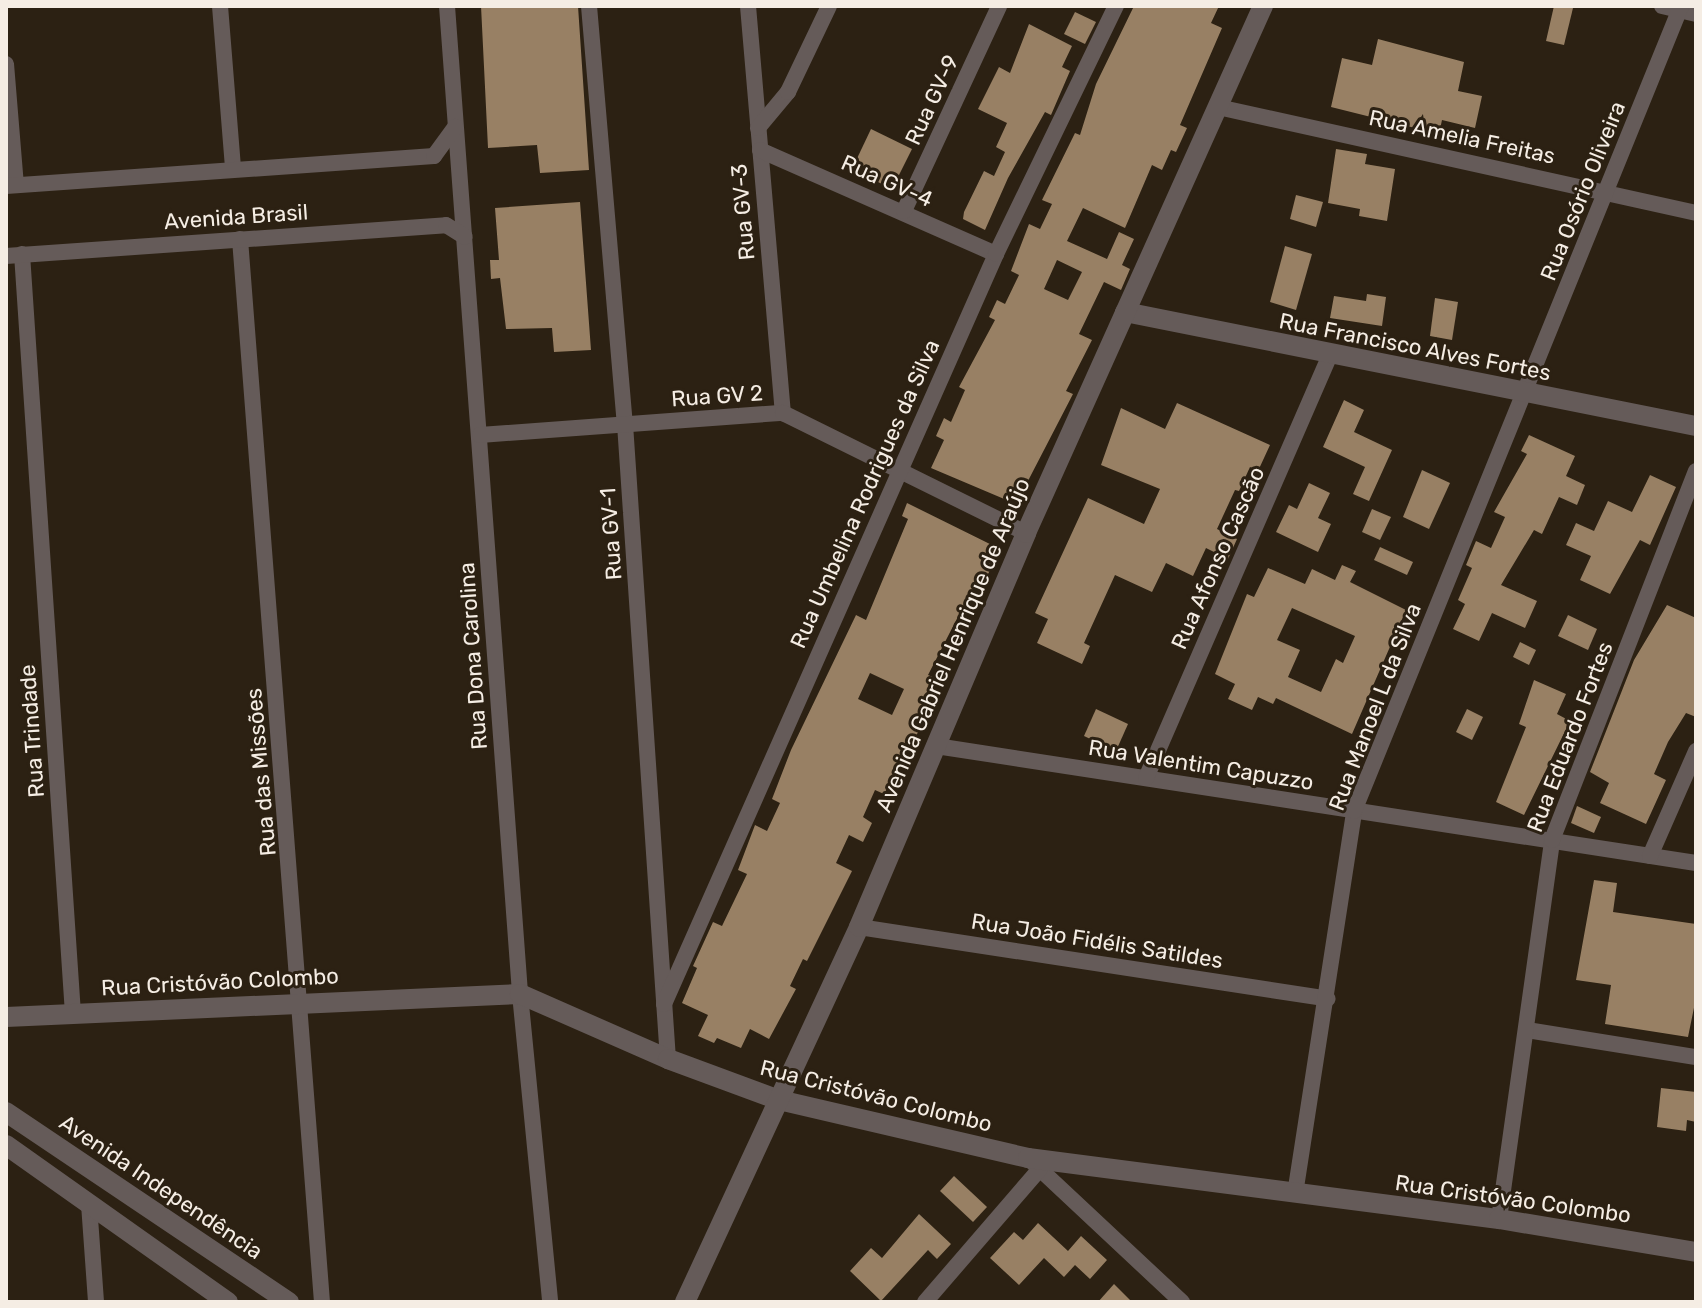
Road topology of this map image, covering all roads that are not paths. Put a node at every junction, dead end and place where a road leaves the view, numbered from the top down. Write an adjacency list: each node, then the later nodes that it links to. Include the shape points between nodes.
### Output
1 (220, 6): 16 (street)
2 (447, 6): 13 (street, Rua Dona Carolina)
3 (589, 6): 29 (street, Rua GV-1)
4 (748, 6): 14 (street, Rua GV-3)
5 (829, 6): 14 (street, via 788,92)
6 (999, 6): 19 (street, Rua GV-9)
7 (1116, 6): 23 (street, Rua Umbelina Rodrigues da Silva)
8 (1263, 6): 12 (street, Avenida Gabriel Henrique de Araújo)
9 (1662, 6): 10 (street)
10 (1686, 10): 18 (street, Rua Osório Oliveira)
11 (6, 64): 17 (street)
12 (1218, 107): 18 (street, Rua Amelia Freitas); 25 (street, Avenida Gabriel Henrique de Araújo)
13 (455, 127): 16 (street, via 434,156); 21 (street, Rua Dona Carolina)
14 (758, 128): 15 (street, Rua GV-3)
15 (760, 150): 19 (street, Rua GV-4); 28 (street, Rua GV-3)
16 (233, 169): 17 (street)
17 (11, 186)
18 (1607, 191): 20 (street, Rua Amelia Freitas); 27 (street, Rua Osório Oliveira)
19 (904, 211): 23 (street, Rua GV-4)
20 (1696, 213)
21 (465, 237): 22 (street, Avenida Brasil, via 446,225); 31 (street, Rua Dona Carolina)
22 (240, 239): 24 (street, Avenida Brasil); 45 (street, Rua das Missões)
23 (996, 254): 33 (street, Rua Umbelina Rodrigues da Silva)
24 (14, 255): 47 (street, Rua Trindade)
25 (1125, 312): 26 (street, Rua Francisco Alves Fortes); 34 (street, Avenida Gabriel Henrique de Araújo)
26 (1330, 355): 27 (street, Rua Francisco Alves Fortes); 37 (street, Rua Afonso Cascão)
27 (1525, 393): 30 (street, Rua Francisco Alves Fortes); 38 (street, Rua Manoel L da Silva)
28 (783, 413): 29 (street, Rua GV 2); 33 (street, Rua GV 2)
29 (625, 424): 31 (street, Rua GV 2); 46 (street, Rua GV-1)
30 (1696, 426)
31 (480, 435): 43 (street, Rua Dona Carolina)
32 (1696, 471): 39 (street, Rua Eduardo Fortes)
33 (898, 473): 34 (street, Rua GV 2); 46 (street, Rua Umbelina Rodrigues da Silva)
34 (1026, 533): 35 (street, Avenida Gabriel Henrique de Araújo)
35 (936, 746): 37 (street, Rua Valentim Capuzzo); 42 (street, Avenida Gabriel Henrique de Araújo)
36 (1696, 751): 40 (street)
37 (1146, 778): 38 (street, Rua Valentim Capuzzo)
38 (1354, 811): 39 (street, Rua Valentim Capuzzo); 44 (street, Rua Manoel L da Silva)
39 (1552, 840): 40 (street, Rua Valentim Capuzzo); 49 (street, Rua Eduardo Fortes)
40 (1650, 856): 41 (street, Rua Valentim Capuzzo)
41 (1696, 863)
42 (859, 927): 44 (street, Rua João Fidélis Satildes); 52 (street, Avenida Gabriel Henrique de Araújo)
43 (520, 994): 45 (street, Rua Cristóvão Colombo); 51 (street, Rua Cristóvão Colombo); 64 (street, Rua Dona Carolina)
44 (1328, 999): 56 (street, Rua Manoel L da Silva)
45 (301, 1001): 47 (street, Rua Cristóvão Colombo); 63 (street, Rua das Missões)
46 (664, 1004): 51 (street, Rua GV-1)
47 (73, 1013): 48 (street, Rua Cristóvão Colombo)
48 (7, 1016)
49 (1527, 1030): 50 (street); 58 (street, Rua Eduardo Fortes)
50 (1696, 1057)
51 (668, 1059): 52 (street, Rua Cristóvão Colombo)
52 (779, 1100): 55 (street, Rua Cristóvão Colombo); 65 (street, Avenida Gabriel Henrique de Araújo)
53 (6, 1112): 62 (street, Avenida Independência)
54 (6, 1145): 57 (street)
55 (1034, 1164): 56 (street, Rua Cristóvão Colombo); 66 (street); 67 (street)
56 (1295, 1194): 58 (street, Rua Cristóvão Colombo)
57 (89, 1204): 60 (street); 61 (street)
58 (1499, 1219): 59 (street, Rua Cristóvão Colombo)
59 (1696, 1252)
60 (96, 1302)
61 (228, 1302)
62 (289, 1302)
63 (322, 1302)
64 (550, 1302)
65 (685, 1302)
66 (925, 1302)
67 (1182, 1302)

